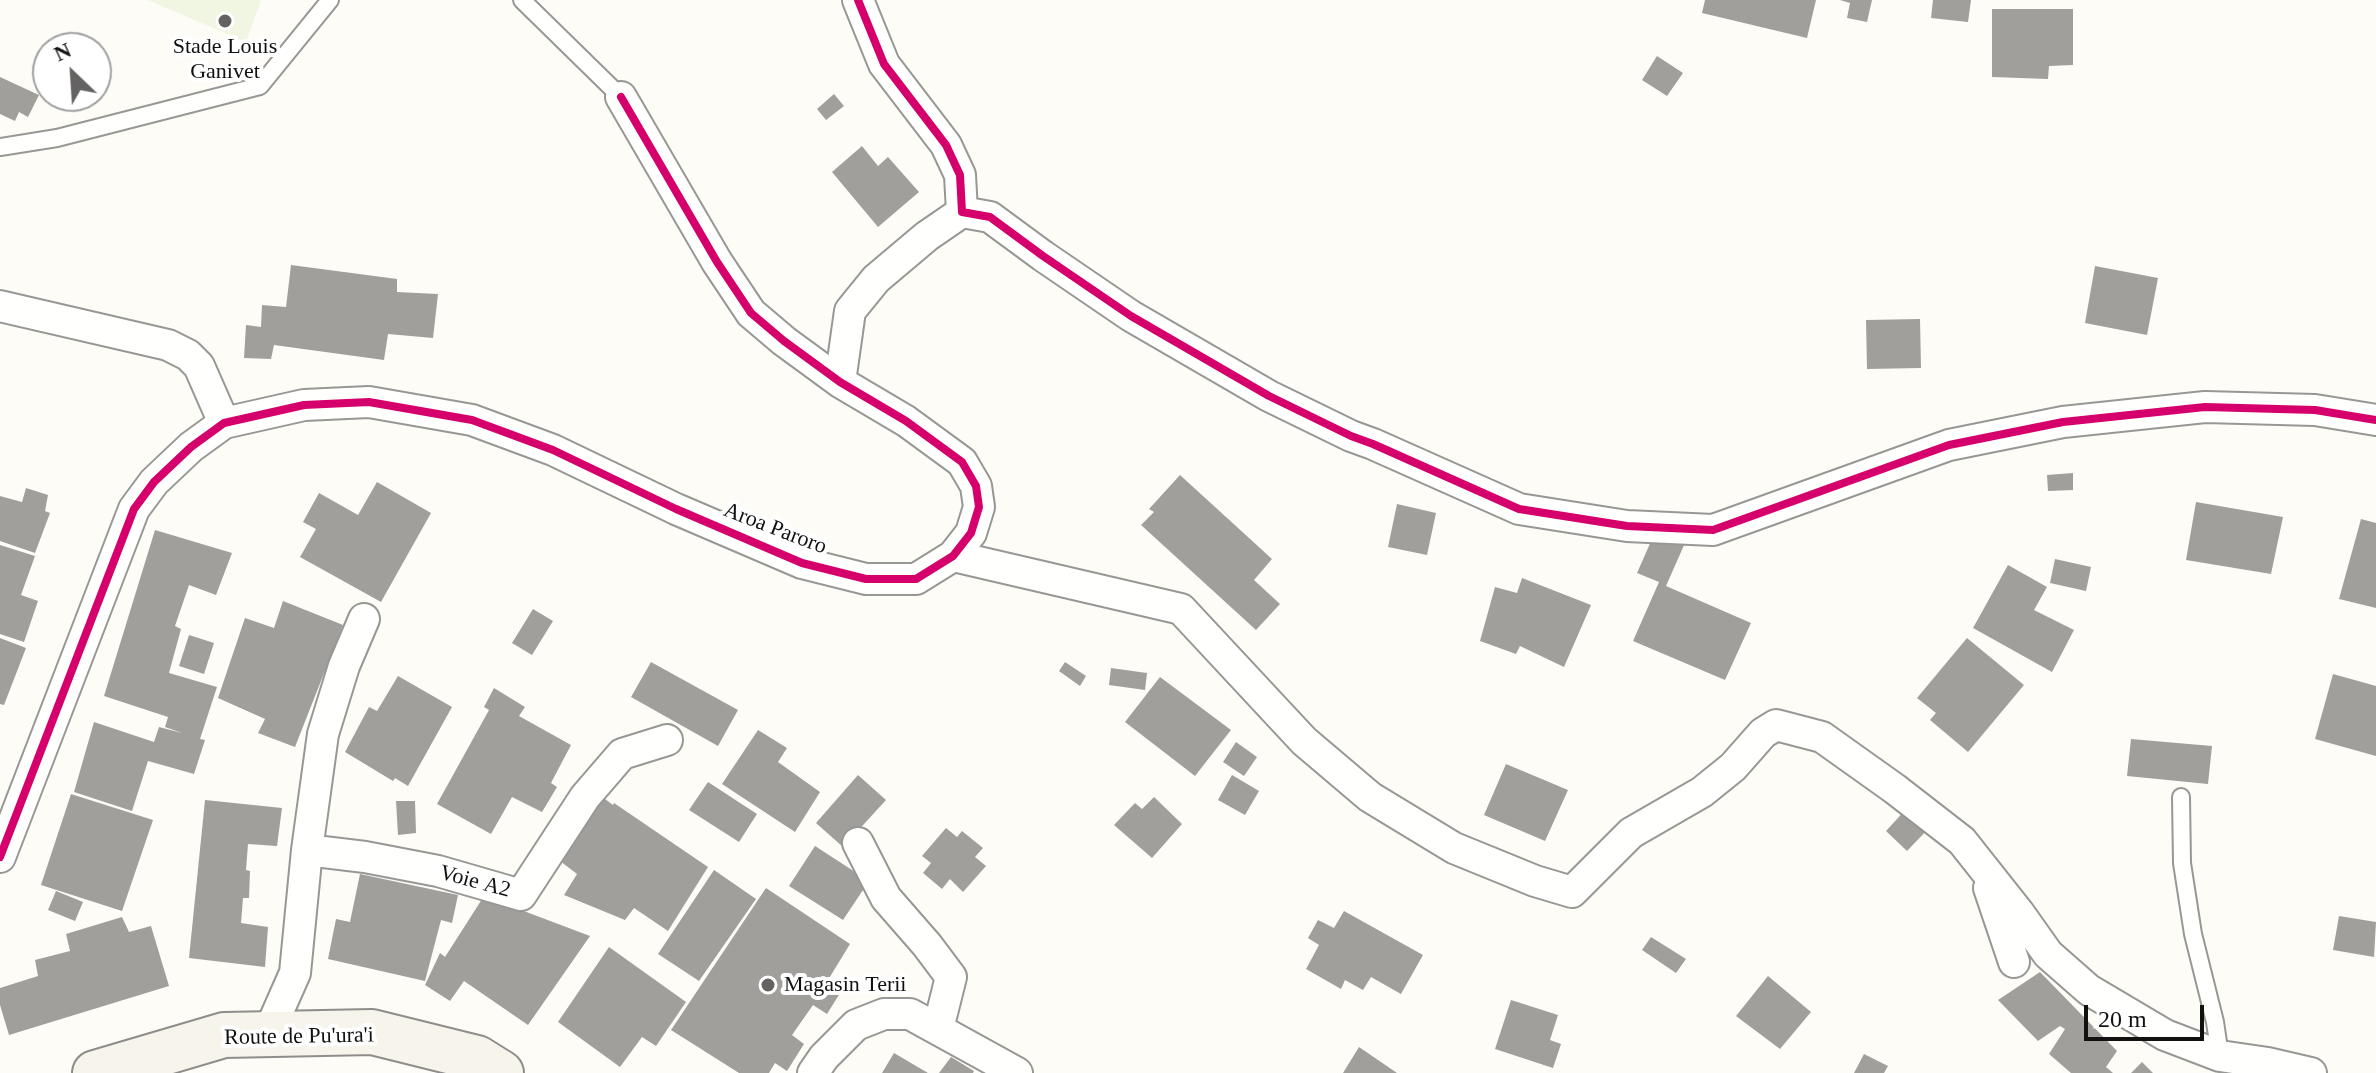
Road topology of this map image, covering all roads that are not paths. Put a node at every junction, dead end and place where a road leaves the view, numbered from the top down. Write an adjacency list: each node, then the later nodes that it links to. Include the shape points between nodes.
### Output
1 (330, 0): 5 (lane, via 260,86 57,138)
2 (522, 0): 4 (lane, Aroa Paroro)
3 (858, 0): 6 (street, via 884,64 946,145 960,175)
4 (621, 97): 8 (street, Aroa Paroro, via 751,313)
5 (0, 147)
6 (962, 212): 8 (street, via 876,279 850,311); 9 (street, via 990,217 1131,316 1269,396 1351,436 1519,509 1627,526 1713,530 1949,445 2063,422 2205,407 2315,410)
7 (0, 306): 10 (street, via 168,345 188,355 199,366)
8 (840, 382): 11 (street, Aroa Paroro, via 962,462 976,486 979,507 971,533)
9 (2376, 420)
10 (224, 423): 11 (street, Aroa Paroro, via 304,405 369,402 472,420 553,450 802,563 866,579 916,579); 18 (street, via 154,482 134,509)
11 (953, 556): 15 (street, via 1181,609 1304,741 1370,797 1454,848 1572,892 1631,833 1702,792 1776,725 1822,737)
12 (364, 619): 17 (street, via 323,734)
13 (667, 740): 17 (street, Voie A2, via 622,754 585,797 521,895 438,871)
14 (2181, 797): 22 (lane, via 2182,863)
15 (1962, 841): 19 (street, via 1992,893); 22 (street, via 2048,954 2089,990 2165,1035)
16 (858, 843): 20 (street, via 886,898 951,977)
17 (307, 850): 21 (street, via 295,973)
18 (0, 857)
19 (2014, 962)
20 (938, 1029): 25 (street, via 910,1014 884,1014 856,1025); 26 (street)
21 (268, 1034): 23 (main road, Route de Pu'ura'i, via 224,1035); 24 (main road, Route de Pu'ura'i, via 372,1032 477,1058)
22 (2220, 1056): 27 (street)
23 (95, 1073)
24 (501, 1073)
25 (813, 1073)
26 (1017, 1073)
27 (2311, 1073)

